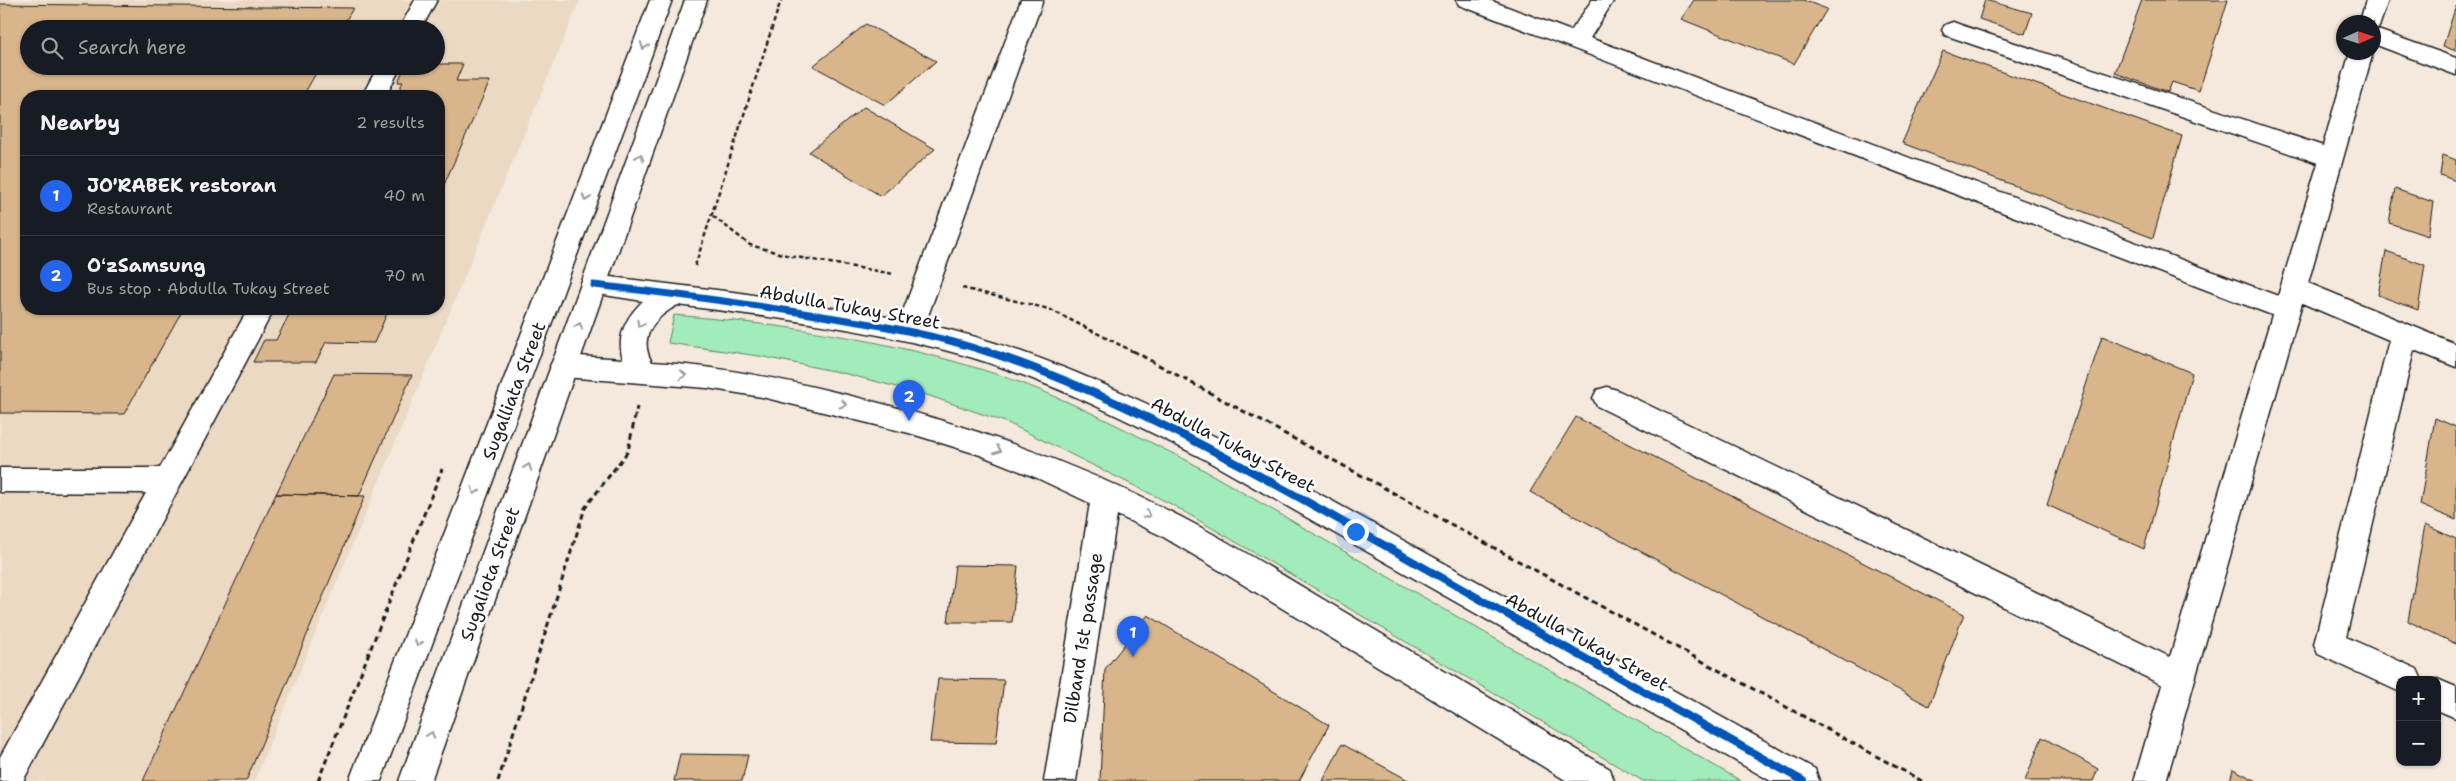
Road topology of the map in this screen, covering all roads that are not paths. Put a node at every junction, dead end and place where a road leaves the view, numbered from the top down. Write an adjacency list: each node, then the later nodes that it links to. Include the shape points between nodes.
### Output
1 (426, 0): 9 (street)
2 (661, 0): 18 (street, Sugalliata Street, one-way to 18)
3 (696, 0): 19 (street, one-way to 3)
4 (1032, 0): 23 (street)
5 (1467, 0): 12 (street)
6 (1603, 0): 12 (street)
7 (2377, 0): 8 (street)
8 (2373, 15)
9 (415, 20)
10 (1953, 30): 17 (street)
11 (2381, 39): 14 (street)
12 (1576, 41): 21 (street)
13 (2360, 60): 17 (street)
14 (2456, 67)
15 (385, 75): 16 (street)
16 (377, 90)
17 (2332, 158): 21 (street)
18 (556, 283): 19 (street, Abdulla Tukay Street); 26 (street, Sugalliata Street)
19 (594, 285): 20 (street, Abdulla Tukay Street); 27 (street, one-way to 19)
20 (676, 294): 23 (street, Abdulla Tukay Street); 28 (street, one-way to 28, via 653,307 636,328 633,353)
21 (2290, 299): 24 (street); 34 (street)
22 (258, 315): 31 (street)
23 (909, 331): 42 (street, Abdulla Tukay Street, via 984,351 1057,376 1133,409 1214,450)
24 (2404, 334): 25 (street); 33 (street, via 2329,644)
25 (2456, 356)
26 (523, 364): 27 (street); 38 (street, Sugalliata Street, one-way to 38)
27 (564, 366): 28 (street); 39 (street, Sugaliota Street, one-way to 27)
28 (643, 371): 32 (street, one-way to 32, via 762,386 872,411 985,445)
29 (1607, 398): 34 (street)
30 (0, 480): 31 (street)
31 (168, 481): 37 (street)
32 (1106, 495): 40 (street, Dilband 1st passage); 41 (street, one-way to 41, via 1235,563)
33 (2397, 676)
34 (2181, 678): 43 (street)
35 (2441, 696): 36 (street)
36 (2456, 703)
37 (5, 781)
38 (365, 781)
39 (415, 781)
40 (1060, 781)
41 (1598, 781)
42 (1803, 781)
43 (2150, 781)

